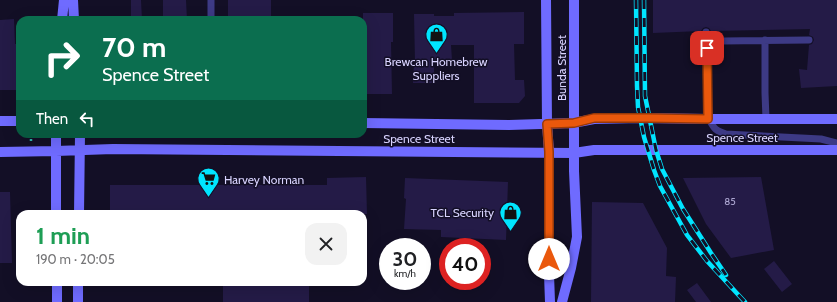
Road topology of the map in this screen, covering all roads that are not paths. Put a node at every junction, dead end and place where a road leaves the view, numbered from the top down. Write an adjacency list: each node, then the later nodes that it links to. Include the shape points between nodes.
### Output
1 (64, 0): 6 (street)
2 (73, 0): 7 (street)
3 (211, 0): 8 (lane)
4 (546, 0): 20 (street, Bunda Street)
5 (574, 0): 19 (street, Bunda Street)
6 (62, 16)
7 (74, 16)
8 (211, 16)
9 (706, 32): 13 (lane)
10 (765, 40): 11 (lane); 12 (lane); 14 (lane)
11 (809, 40)
12 (723, 41)
13 (708, 119): 14 (street, Spence Street); 19 (street, Spence Street, via 594,118); 23 (lane, via 716,130 726,134)
14 (766, 119): 15 (street, Spence Street)
15 (837, 119)
16 (0, 121): 17 (street)
17 (16, 121)
18 (367, 122): 20 (street, Spence Street)
19 (574, 123): 20 (street, Spence Street); 29 (street, Bunda Street)
20 (547, 124): 28 (street, Bunda Street)
21 (56, 138): 26 (street)
22 (80, 138): 24 (street)
23 (837, 142)
24 (79, 150): 26 (street, Spence Street); 28 (street, Spence Street); 31 (street)
25 (837, 150): 29 (street, Spence Street, via 594,150)
26 (56, 151): 27 (street, Spence Street); 30 (street)
27 (0, 152)
28 (549, 152): 29 (street, Spence Street); 36 (street, Bunda Street)
29 (574, 153): 37 (street, Bunda Street, via 577,237)
30 (56, 210)
31 (79, 210)
32 (57, 286): 34 (street)
33 (78, 286): 35 (street)
34 (57, 302)
35 (78, 302)
36 (550, 302)
37 (562, 302)

